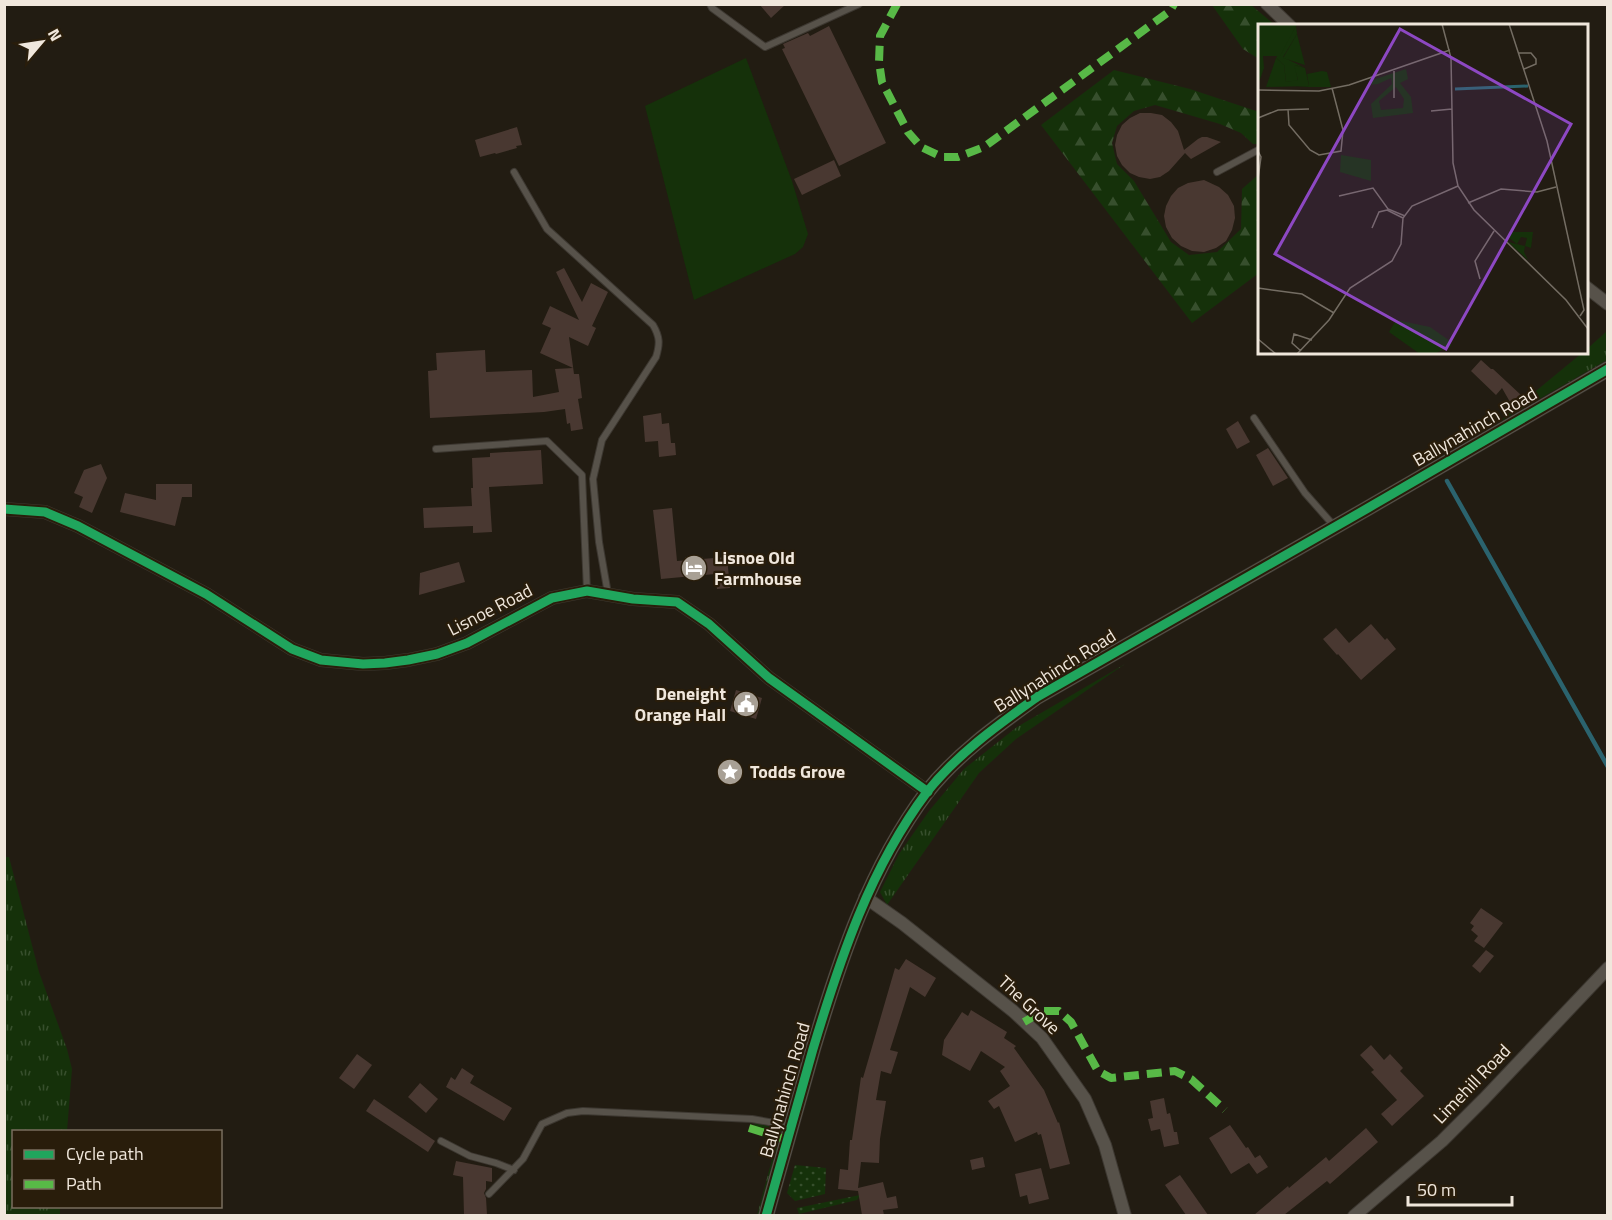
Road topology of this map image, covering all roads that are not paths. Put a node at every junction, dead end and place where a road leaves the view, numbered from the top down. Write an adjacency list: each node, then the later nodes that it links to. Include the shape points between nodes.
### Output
1 (710, 4): 2 (lane, via 765,47)
2 (859, 4)
3 (1267, 4): 4 (street)
4 (1288, 24)
5 (1258, 151): 7 (lane)
6 (514, 172): 16 (lane, via 547,229 653,325 659,336 656,357 602,440 593,479)
7 (1217, 172)
8 (1588, 288): 9 (street)
9 (1608, 304)
10 (1608, 369): 14 (street, Ballynahinch Road)
11 (1254, 418): 14 (lane, via 1305,492)
12 (436, 449): 15 (lane, via 547,441 582,475)
13 (4, 509): 15 (street, Lisnoe Road, via 45,512 78,526 206,594 292,649 321,660 385,663 437,654 467,643 552,598)
14 (1335, 527): 17 (street, Ballynahinch Road, via 1037,697 956,761)
15 (587, 591): 16 (street, Lisnoe Road)
16 (608, 594): 17 (street, Lisnoe Road, via 677,602 709,624 768,678)
17 (928, 792): 18 (street, Ballynahinch Road, via 900,833)
18 (866, 897): 20 (street, Ballynahinch Road, via 843,954); 25 (street, The Grove, via 1042,1038 1085,1099 1105,1145)
19 (1608, 968): 26 (street, Limehill Road, via 1442,1141)
20 (792, 1126): 22 (lane, via 752,1119 567,1113 542,1124); 24 (street, Ballynahinch Road)
21 (441, 1141): 22 (lane, via 470,1156)
22 (514, 1170): 23 (lane)
23 (489, 1194)
24 (766, 1215)
25 (1125, 1215)
26 (1354, 1215)

